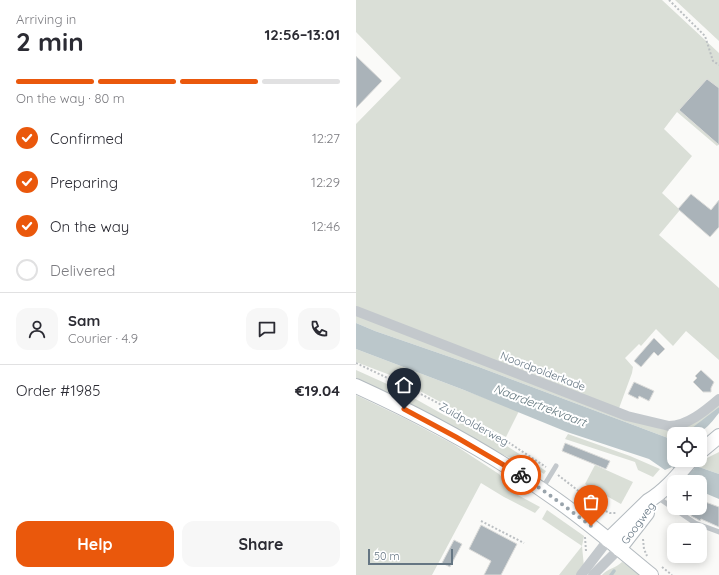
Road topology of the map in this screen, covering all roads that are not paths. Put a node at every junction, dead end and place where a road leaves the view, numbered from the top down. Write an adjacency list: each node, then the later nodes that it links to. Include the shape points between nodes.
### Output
1 (356, 311): 3 (street, Noordpolderkade, via 627,416 668,426 681,424)
2 (356, 386): 8 (main road, Zuidpolderweg, via 446,431)
3 (719, 399)
4 (719, 436): 5 (main road)
5 (707, 446)
6 (556, 466): 8 (lane)
7 (685, 467): 9 (main road, Googweg)
8 (542, 489): 11 (main road, Zuidpolderweg)
9 (656, 496): 10 (lane, via 695,523); 11 (main road, Googweg); 12 (main road, Googweg, via 653,505)
10 (719, 532)
11 (608, 540): 12 (main road, Zuidpolderweg); 14 (street)
12 (619, 549): 13 (main road, Zuidpolderweg); 15 (street)
13 (656, 570)
14 (581, 575)
15 (593, 575)

